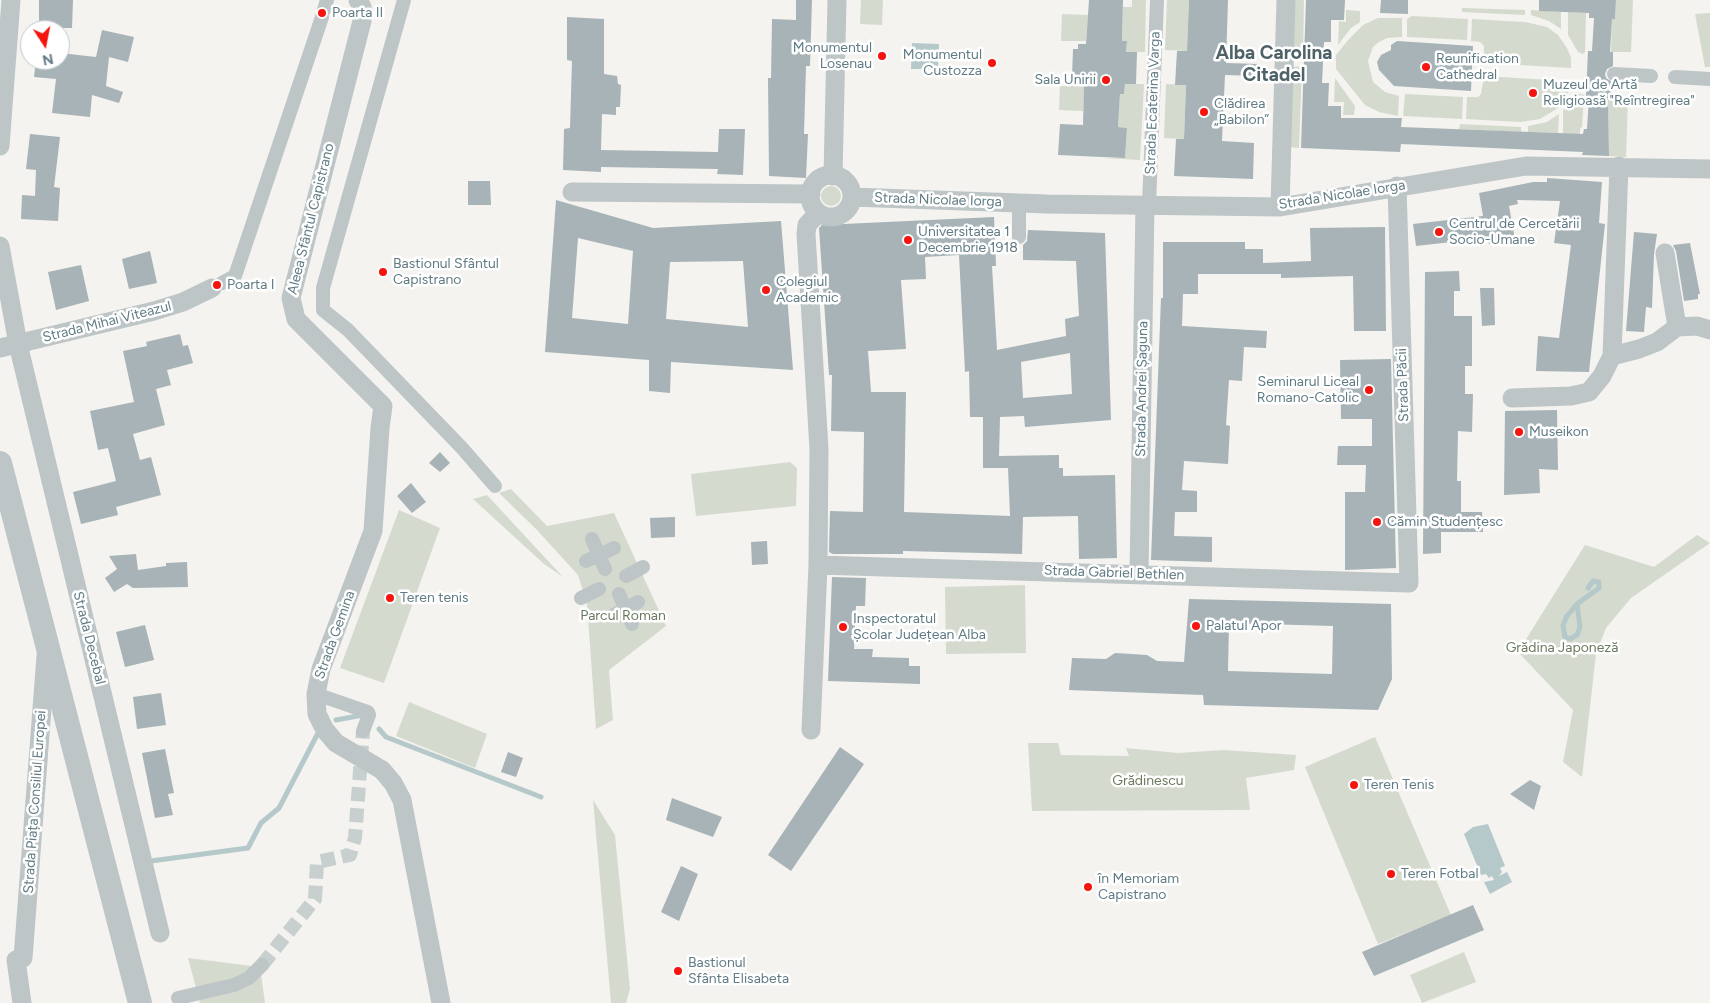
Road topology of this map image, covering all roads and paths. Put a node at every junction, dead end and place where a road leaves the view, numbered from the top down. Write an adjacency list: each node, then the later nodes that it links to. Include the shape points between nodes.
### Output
1 (358, 0): 33 (street, Aleea Sfântul Capistrano, via 362,7 362,21 291,298 296,319)
2 (404, 0): 35 (street, via 322,294 323,310 348,330)
3 (837, 0): 15 (street)
4 (1157, 0): 21 (street, Strada Ecaterina Varga)
5 (1286, 0): 22 (street)
6 (7, 8): 12 (street)
7 (324, 9): 27 (street, via 235,276)
8 (1614, 74): 9 (street)
9 (1651, 76)
10 (1675, 77): 11 (street)
11 (1710, 79)
12 (0, 146)
13 (1619, 166): 14 (street, Strada Nicolae Iorga); 16 (street, Strada Nicolae Iorga, via 1526,166); 31 (street)
14 (1710, 169)
15 (833, 176): 18 (street, via 821,178); 19 (street, via 845,180)
16 (1397, 186): 22 (street, Strada Nicolae Iorga); 45 (street, Strada Păcii)
17 (572, 192): 18 (street)
18 (810, 194): 23 (street)
19 (852, 197): 20 (street, Strada Nicolae Iorga); 23 (street, via 843,213 831,217)
20 (1019, 203): 21 (street, Strada Nicolae Iorga); 24 (street)
21 (1147, 205): 22 (street, Strada Nicolae Iorga); 43 (street, Strada Andrei Șaguna)
22 (1280, 207)
23 (818, 213): 40 (street, via 808,225 806,234 819,449)
24 (1019, 237)
25 (0, 246): 30 (street, Strada Decebal)
26 (1665, 253): 28 (street)
27 (217, 285): 30 (street, Strada Mihai Viteazul, via 184,302 154,311)
28 (1677, 327): 29 (street, via 1697,326); 31 (street, via 1648,346)
29 (1710, 330)
30 (9, 346): 56 (street, Strada Decebal)
31 (1612, 356): 32 (street, via 1589,392 1571,396)
32 (1512, 398)
33 (383, 406): 53 (street, Strada Gemina, via 372,531 321,670)
34 (0, 463): 52 (street)
35 (495, 486)
36 (592, 539): 38 (street)
37 (614, 548): 38 (street)
38 (599, 555): 39 (street); 42 (street)
39 (586, 561)
40 (818, 564): 43 (street, Strada Gabriel Bethlen); 54 (street)
41 (643, 567): 44 (street)
42 (605, 569)
43 (1139, 574): 45 (street, Strada Gabriel Bethlen)
44 (626, 576)
45 (1409, 583)
46 (599, 589): 48 (street)
47 (619, 594): 49 (street)
48 (580, 598)
49 (632, 606): 50 (street); 51 (street)
50 (612, 616)
51 (632, 624)
52 (47, 645): 59 (street, Strada Piața Consiliul Europei, via 19,959); 60 (street)
53 (316, 694): 55 (street, via 368,712); 61 (street, Strada Gemina, via 317,714 325,730 336,743 382,770 402,800)
54 (811, 730)
55 (363, 731)
56 (160, 933)
57 (262, 965): 58 (street, via 249,978 234,985)
58 (178, 998)
59 (22, 1003)
60 (140, 1003)
61 (441, 1003)

